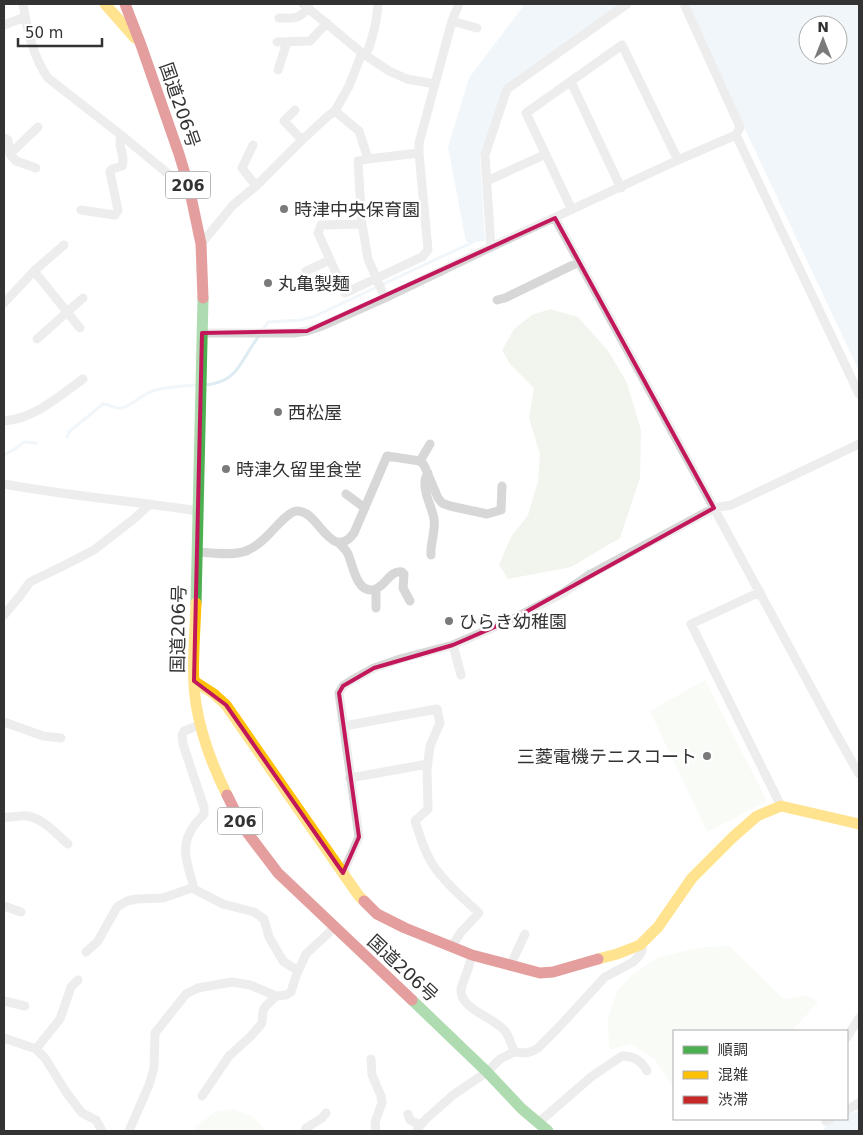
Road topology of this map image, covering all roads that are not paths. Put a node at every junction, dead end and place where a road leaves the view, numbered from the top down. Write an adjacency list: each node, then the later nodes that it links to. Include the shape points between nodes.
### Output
1 (23, 4): 9 (street)
2 (105, 4): 17 (main road)
3 (125, 4): 17 (main road, 国道206号 / 206)
4 (378, 4): 18 (street, via 374,34)
5 (458, 4): 11 (street)
6 (627, 4): 36 (street, via 507,88 486,155)
7 (684, 4): 26 (street, via 740,127)
8 (306, 6): 10 (street, via 301,17); 12 (street)
9 (25, 17): 13 (street); 25 (street, via 31,42 48,78)
10 (279, 18)
11 (452, 21): 14 (street); 21 (street)
12 (327, 23): 16 (street, via 310,40); 18 (street)
13 (4, 25)
14 (477, 28)
15 (277, 42): 16 (street)
16 (287, 42): 19 (street)
17 (141, 45): 38 (main road, 国道206号 / 206)
18 (364, 54): 21 (street, via 389,72); 23 (street)
19 (278, 70)
20 (571, 82): 32 (street, via 526,113); 34 (street, via 622,45); 39 (street)
21 (435, 84): 30 (street)
22 (295, 110): 28 (street, via 280,118)
23 (336, 111): 28 (street); 33 (street, via 359,131)
24 (38, 127): 31 (street)
25 (121, 134): 38 (street, via 172,177); 40 (street, via 123,164 110,172 118,210 115,215)
26 (736, 135): 34 (street); 61 (street)
27 (4, 138): 31 (street, via 8,140)
28 (302, 140): 37 (street)
29 (253, 145): 37 (street, via 242,168)
30 (419, 153): 33 (street); 51 (street, via 428,250 422,257)
31 (10, 154): 35 (street, via 16,161)
32 (546, 154): 36 (street); 41 (street)
33 (368, 159): 43 (street, via 358,161)
34 (678, 160): 39 (street)
35 (36, 168)
36 (487, 181): 46 (street)
37 (256, 186): 44 (street, via 233,205)
38 (189, 187): 44 (main road, 国道206号 / 206)
39 (621, 188): 41 (street)
40 (81, 210)
41 (572, 210): 42 (street)
42 (555, 218): 46 (street); 48 (street)
43 (362, 224): 47 (street, via 321,225 318,233); 51 (street, via 368,259)
44 (201, 244): 58 (main road, 国道206号 / 206)
45 (64, 246): 49 (street)
46 (491, 247): 52 (street)
47 (330, 260): 50 (street); 51 (street, via 345,293)
48 (579, 262): 54 (street); 72 (street)
49 (34, 271): 55 (street); 56 (street)
50 (306, 271)
51 (377, 280): 52 (street)
52 (384, 295): 58 (street, via 307,331)
53 (83, 298): 56 (street)
54 (497, 300)
55 (4, 303)
56 (67, 312): 57 (street); 59 (street)
57 (80, 328)
58 (202, 333): 73 (main road, 国道206号 / 206)
59 (37, 339)
60 (83, 379): 62 (street, via 47,405 20,418)
61 (859, 394)
62 (4, 421)
63 (430, 444): 65 (street)
64 (859, 444): 72 (street, via 731,505)
65 (420, 461): 66 (street); 71 (street, via 387,456)
66 (428, 473): 68 (street, via 442,502 487,514 501,510); 76 (street, via 425,484 435,528)
67 (4, 484): 70 (street)
68 (502, 486)
69 (346, 494): 71 (street)
70 (150, 504): 73 (street); 81 (street, via 94,550 30,582)
71 (365, 508): 74 (street, via 349,540)
72 (714, 508): 78 (street); 82 (street, via 589,575 563,593)
73 (198, 511): 75 (main road, 国道206号 / 206)
74 (338, 542): 75 (street, via 305,512 297,511 246,551); 77 (street, via 348,552 359,583 364,588)
75 (197, 552): 84 (main road, 国道206号 / 206)
76 (431, 555)
77 (376, 589): 79 (street, via 393,574 402,572 403,588); 80 (street)
78 (760, 592): 90 (street); 92 (street, via 691,624)
79 (410, 601)
80 (376, 608)
81 (4, 615)
82 (453, 645): 83 (street); 87 (street, via 374,668 343,686 339,693)
83 (461, 675)
84 (194, 681): 86 (main road, 国道206号 / 206); 96 (main road, via 226,705)
85 (4, 722): 88 (street, via 43,736)
86 (200, 724): 97 (street, via 182,735 204,807 204,814 186,839 184,849); 100 (main road, 国道206号 / 206, via 218,777 243,827 278,873)
87 (344, 726): 89 (street, via 437,709 440,723 430,746); 91 (street)
88 (61, 738)
89 (428, 764): 91 (street); 103 (street, via 428,809 415,821 432,864 479,913)
90 (859, 774)
91 (350, 778): 96 (street, via 359,836)
92 (781, 806): 94 (main road); 102 (main road, via 757,816 710,858)
93 (4, 817): 95 (street, via 34,818)
94 (859, 824)
95 (68, 844)
96 (343, 873): 103 (main road, via 377,914)
97 (192, 888): 104 (street, via 163,898 127,900 117,907 98,941); 107 (street, via 264,919 283,961)
98 (4, 906): 99 (street)
99 (21, 912)
100 (335, 927): 107 (street, via 306,954); 119 (main road, 国道206号 / 206)
101 (525, 934): 106 (street)
102 (642, 943): 106 (main road, via 617,954 553,972 540,973); 116 (street, via 639,956 605,977 538,1048 526,1053)
103 (452, 946): 105 (main road)
104 (86, 952)
105 (472, 955): 106 (main road); 116 (street, via 462,983 464,1000 504,1030)
106 (510, 966)
107 (298, 971): 109 (street, via 291,992)
108 (78, 980): 115 (street, via 71,987 60,1019)
109 (276, 996): 120 (street, via 264,1007 262,1023 229,1056); 128 (street, via 250,984 232,982 198,988 186,994 155,1033 154,1068)
110 (4, 1001): 111 (street)
111 (24, 1006)
112 (859, 1018): 113 (street)
113 (848, 1035)
114 (4, 1038): 115 (street)
115 (36, 1049): 127 (street, via 82,1113 96,1120)
116 (514, 1052): 119 (street, via 500,1058)
117 (371, 1059): 130 (street, via 372,1075 382,1096 375,1122)
118 (647, 1071): 125 (street, via 633,1058 622,1056 591,1077)
119 (487, 1072): 125 (main road, 国道206号 / 206); 126 (street, via 453,1096)
120 (202, 1096)
121 (859, 1103): 122 (street)
122 (848, 1109)
123 (326, 1113): 129 (street)
124 (408, 1114): 126 (street)
125 (538, 1123): 131 (main road, 国道206号 / 206)
126 (418, 1128)
127 (102, 1131)
128 (130, 1131)
129 (305, 1131)
130 (376, 1131)
131 (548, 1131)

